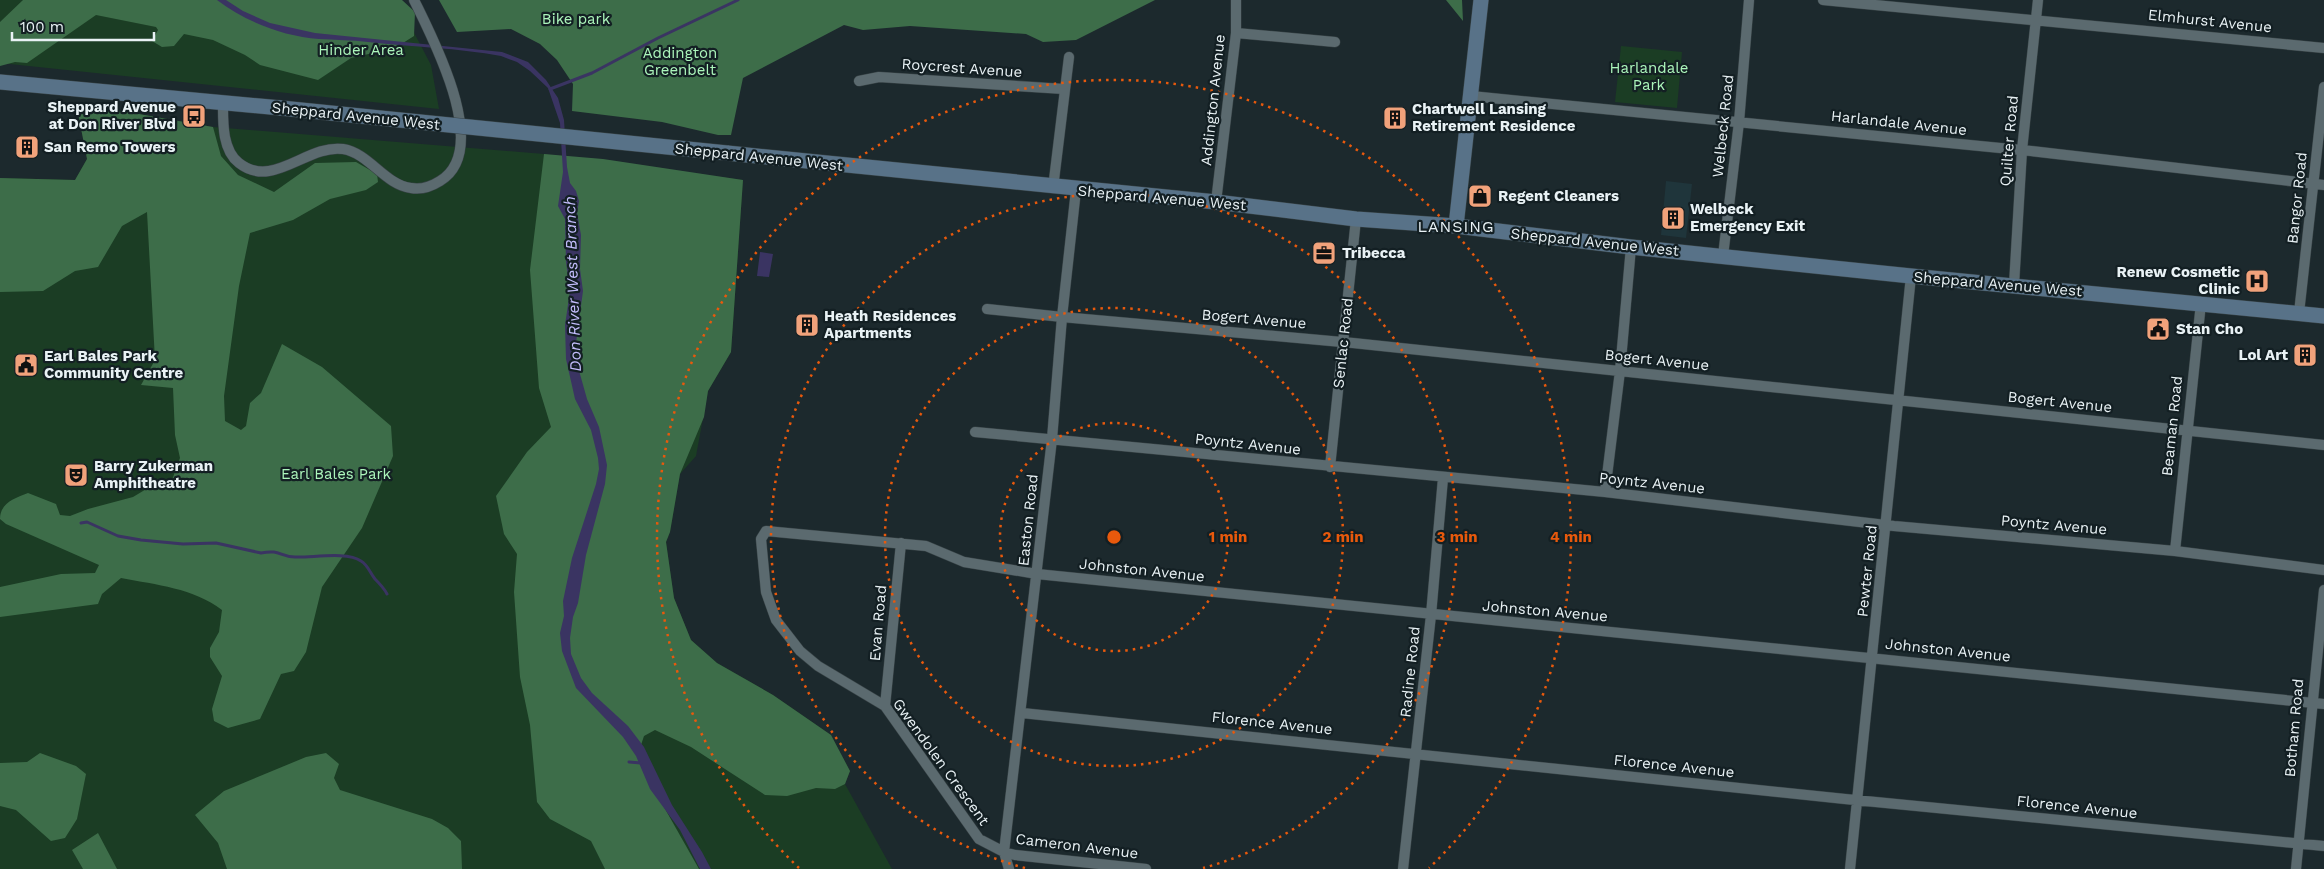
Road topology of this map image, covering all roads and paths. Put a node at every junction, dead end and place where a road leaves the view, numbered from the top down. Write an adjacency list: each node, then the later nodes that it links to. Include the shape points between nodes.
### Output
1 (414, 0): 17 (street, via 458,107 462,144 456,163 446,177 434,184 422,188 402,186 359,156 343,149 321,151 285,168 256,171 239,163 228,151)
2 (1236, 0): 8 (street, Addington Avenue)
3 (1481, 0): 16 (main road)
4 (1749, 0): 18 (street, Welbeck Road)
5 (1824, 0): 7 (street, Elmhurst Avenue)
6 (2038, 0): 7 (street, Quilter Road)
7 (2036, 19): 10 (street, Elmhurst Avenue); 19 (street, Quilter Road)
8 (1236, 33): 9 (street); 23 (street, Addington Avenue)
9 (1335, 42)
10 (2324, 48)
11 (1069, 57): 15 (street)
12 (859, 81): 15 (street, Roycrest Avenue, via 879,77)
13 (0, 82): 17 (main road, Sheppard Avenue West)
14 (2324, 87): 20 (street, Bangor Road)
15 (1064, 90): 21 (street)
16 (1471, 96): 18 (street, Harlandale Avenue); 25 (main road)
17 (223, 103): 21 (main road, Sheppard Avenue West, bridge)
18 (1739, 122): 19 (street, Harlandale Avenue); 27 (street, Welbeck Road)
19 (2022, 150): 20 (street, Harlandale Avenue); 29 (street, Quilter Road)
20 (2319, 184): 32 (street, Bangor Road)
21 (1053, 188): 22 (main road, Sheppard Avenue West)
22 (1076, 190): 23 (main road, Sheppard Avenue West); 34 (street, Easton Road)
23 (1216, 202): 24 (main road, Sheppard Avenue West)
24 (1356, 218): 25 (main road, Sheppard Avenue West); 35 (street, Senlac Road)
25 (1456, 226): 26 (main road, Sheppard Avenue West)
26 (1631, 247): 27 (main road, Sheppard Avenue West); 36 (street)
27 (1723, 256): 28 (main road, Sheppard Avenue West)
28 (1911, 276): 29 (main road, Sheppard Avenue West); 37 (street, Pewter Road)
29 (2014, 286): 30 (main road, Sheppard Avenue West)
30 (2200, 303): 32 (main road, Sheppard Avenue West); 38 (street, Beaman Road)
31 (987, 308): 34 (street, Bogert Avenue)
32 (2299, 313): 33 (main road, Sheppard Avenue West)
33 (2324, 316)
34 (1062, 318): 35 (street, Bogert Avenue); 40 (street, Easton Road)
35 (1342, 342): 36 (street, Bogert Avenue); 42 (street, Senlac Road)
36 (1620, 371): 37 (street, Bogert Avenue); 44 (street)
37 (1898, 400): 38 (street, Bogert Avenue); 45 (street, Pewter Road)
38 (2186, 430): 41 (street, Bogert Avenue); 48 (street, Beaman Road)
39 (975, 432): 40 (street, Poyntz Avenue)
40 (1052, 440): 42 (street, Poyntz Avenue); 50 (street, Easton Road)
41 (2324, 445)
42 (1330, 467): 43 (street, Poyntz Avenue)
43 (1443, 478): 44 (street, Poyntz Avenue); 52 (street, Radine Road)
44 (1605, 492): 45 (street, Poyntz Avenue)
45 (1886, 525): 48 (street, Poyntz Avenue); 53 (street, Pewter Road)
46 (766, 532): 47 (street, Johnston Avenue); 56 (street, Gwendolen Crescent, via 761,539 766,592 776,620 800,651 818,666)
47 (901, 543): 50 (street, Johnston Avenue, via 926,546 964,562); 56 (street, Evan Road)
48 (2175, 552): 49 (street, Poyntz Avenue)
49 (2324, 570)
50 (1037, 574): 52 (street, Johnston Avenue); 57 (street, Easton Road)
51 (2324, 590): 54 (street, Botham Road)
52 (1431, 615): 53 (street, Johnston Avenue); 58 (street, Radine Road)
53 (1873, 657): 54 (street, Johnston Avenue); 59 (street, Pewter Road)
54 (2311, 703): 55 (street, Johnston Avenue); 60 (street, Botham Road)
55 (2324, 704)
56 (885, 706): 62 (street, Gwendolen Crescent, via 979,839)
57 (1022, 713): 58 (street, Florence Avenue); 62 (street, Easton Road)
58 (1417, 753): 59 (street, Florence Avenue); 65 (street, Radine Road)
59 (1857, 800): 60 (street, Florence Avenue); 66 (street, Pewter Road)
60 (2298, 843): 61 (street, Florence Avenue); 67 (street, Botham Road)
61 (2324, 846)
62 (1004, 852): 63 (street); 64 (street, Cameron Avenue)
63 (1009, 869)
64 (1146, 869)
65 (1403, 869)
66 (1850, 869)
67 (2296, 869)

